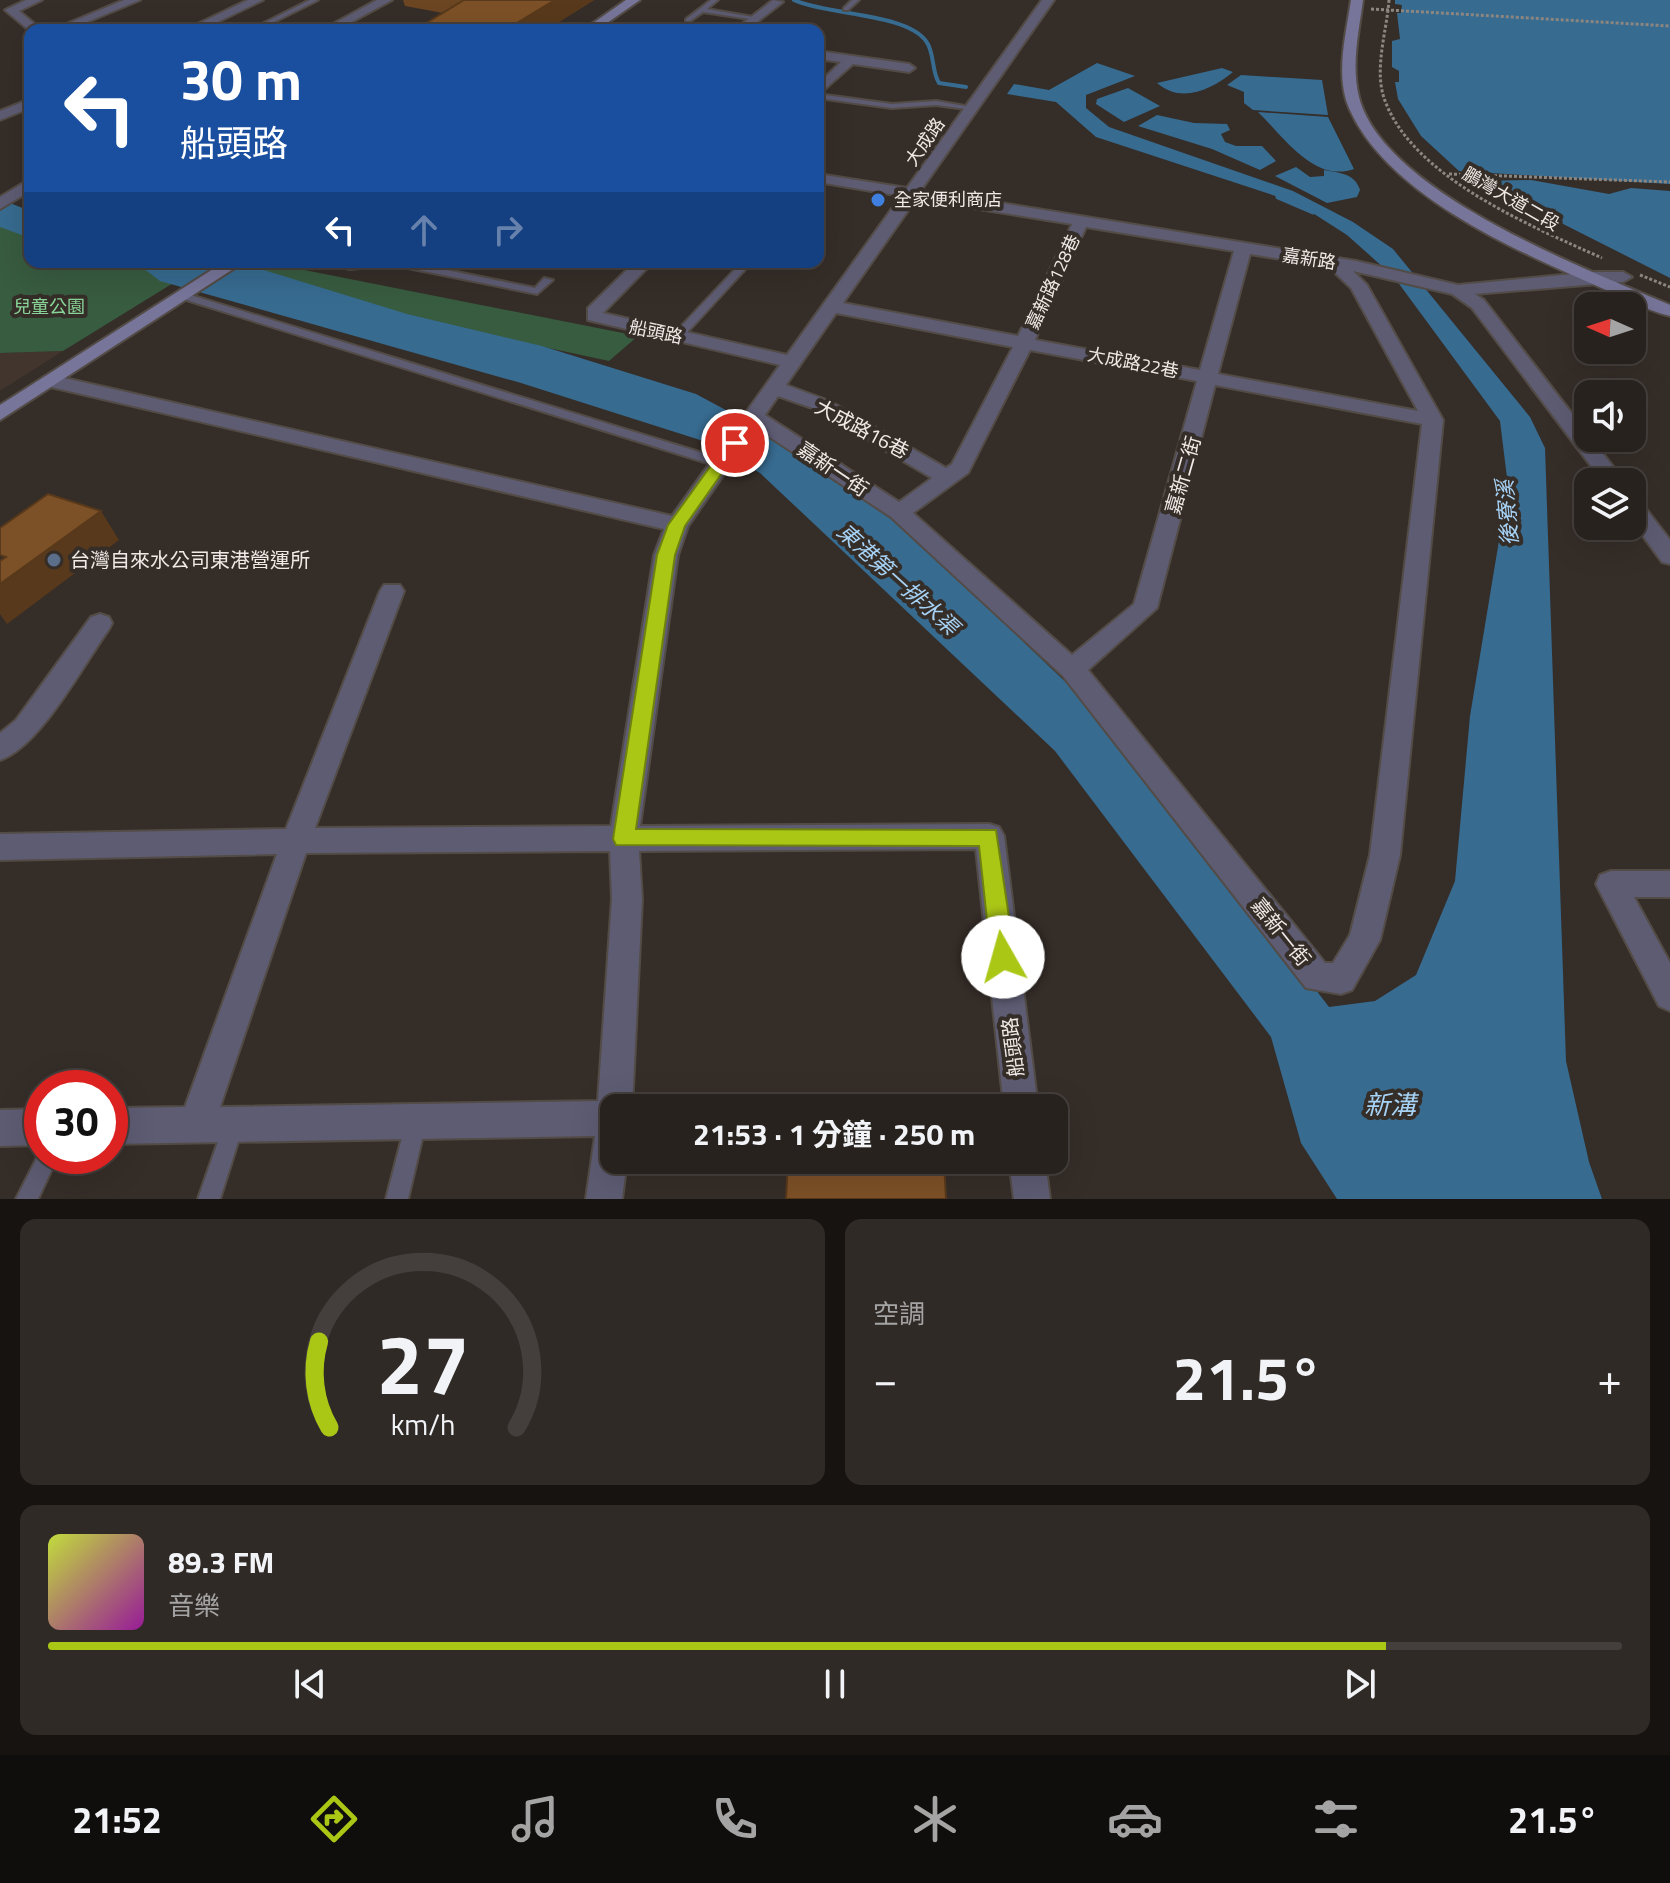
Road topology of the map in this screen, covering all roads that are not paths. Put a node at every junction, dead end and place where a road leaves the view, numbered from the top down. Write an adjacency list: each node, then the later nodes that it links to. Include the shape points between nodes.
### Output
1 (36, 0): 16 (street, via 11,10)
2 (134, 0): 17 (street)
3 (257, 0): 18 (street)
4 (315, 0): 19 (lane)
5 (386, 0): 20 (street)
6 (634, 0): 21 (street)
7 (715, 0): 13 (lane)
8 (856, 0): 12 (lane)
9 (1048, 0): 29 (street, 大成路)
10 (777, 2): 14 (street)
11 (1366, 3): 42 (street, 鵬灣大道二段, via 1364,86 1373,113 1390,138 1488,213); 43 (street, 鵬灣大道二段, via 1349,84 1356,110 1373,138 1420,182 1470,216)
12 (846, 9)
13 (701, 10): 14 (lane); 15 (lane)
14 (756, 18): 22 (street)
15 (688, 20)
16 (28, 24)
17 (73, 24)
18 (204, 24)
19 (265, 24)
20 (340, 24)
21 (598, 24)
22 (748, 24)
23 (824, 56): 24 (street)
24 (850, 60): 25 (street); 26 (street)
25 (909, 68)
26 (824, 88)
27 (824, 95): 29 (lane, via 892,106 936,103)
28 (24, 106): 30 (street)
29 (973, 108): 33 (street, 大成路)
30 (0, 116)
31 (824, 179): 33 (street)
32 (0, 184): 34 (street)
33 (914, 193): 35 (street, 嘉新路); 48 (street, 大成路)
34 (16, 195)
35 (1081, 221): 36 (street, 嘉新路); 51 (street, 嘉新路128巷)
36 (1243, 248): 37 (street, 嘉新路); 53 (street, 嘉新二街)
37 (1345, 265): 45 (street, 嘉新路); 58 (street)
38 (226, 268): 47 (street)
39 (446, 268): 44 (lane, via 537,291)
40 (639, 268): 50 (street, 船頭路, via 594,316)
41 (741, 268): 50 (lane)
42 (1628, 275): 43 (street); 46 (street, 鵬灣大道二段)
43 (1593, 277): 45 (street); 49 (street, 鵬灣大道二段)
44 (548, 280)
45 (1458, 290): 59 (street, 嘉新路, via 1478,304)
46 (1670, 298)
47 (176, 301): 54 (street); 60 (lane)
48 (833, 307): 51 (street, 大成路22巷); 52 (street, 大成路)
49 (1670, 311)
50 (677, 337): 52 (street, 船頭路)
51 (1025, 342): 53 (street, 大成路22巷); 61 (street, 嘉新路128巷, via 961,468)
52 (793, 362): 55 (street, 大成路)
53 (1211, 378): 58 (street, 大成路22巷); 68 (street, 嘉新二街, via 1145,608)
54 (51, 381): 56 (street); 64 (street)
55 (775, 388): 57 (street, 大成路); 61 (street, 大成路16巷, via 822,405)
56 (0, 414)
57 (752, 420): 60 (street); 62 (street, 嘉新一街)
58 (1433, 420): 68 (street, 嘉新一街, via 1385,855 1364,940 1341,979 1317,977)
59 (1603, 468)
60 (714, 473): 64 (street)
61 (947, 478): 62 (street, 嘉新路128巷)
62 (899, 512): 68 (street, 嘉新一街)
63 (1646, 524): 65 (street)
64 (677, 525): 70 (street, via 666,555)
65 (1670, 556)
66 (392, 591): 71 (street)
67 (100, 623): 69 (street, via 25,727)
68 (1072, 669)
69 (0, 749)
70 (624, 839): 71 (street); 75 (street, via 627,899); 76 (street, 船頭路, via 989,836)
71 (296, 841): 72 (street); 80 (street)
72 (0, 847)
73 (1670, 884): 74 (street, via 1611,884)
74 (1670, 995)
75 (616, 1094)
76 (1019, 1094)
77 (416, 1120): 78 (street); 79 (street); 89 (lane)
78 (600, 1121)
79 (235, 1123): 80 (street); 88 (lane)
80 (197, 1124): 81 (street)
81 (128, 1126)
82 (24, 1127): 83 (street)
83 (0, 1128)
84 (39, 1174): 87 (lane)
85 (607, 1174): 90 (street)
86 (1029, 1174): 91 (street)
87 (27, 1199)
88 (209, 1199)
89 (397, 1199)
90 (604, 1199)
91 (1032, 1199)

